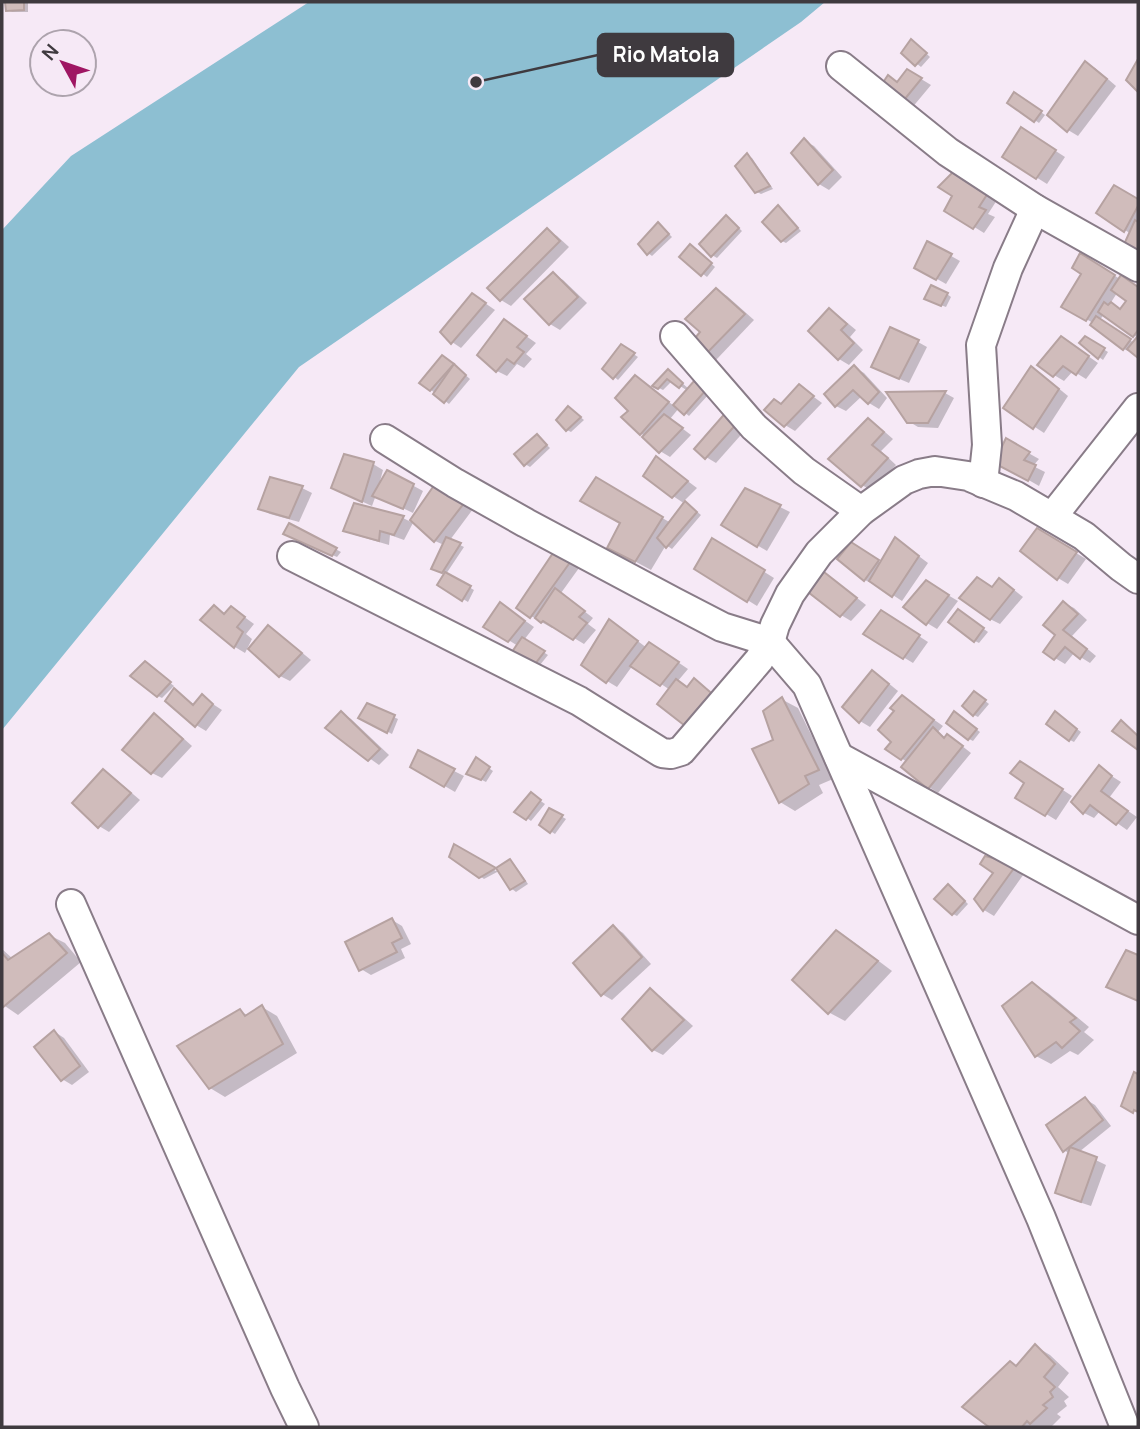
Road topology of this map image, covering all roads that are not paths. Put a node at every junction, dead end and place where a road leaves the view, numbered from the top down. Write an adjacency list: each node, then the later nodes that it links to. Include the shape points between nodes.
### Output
1 (841, 66): 2 (street, via 948,152)
2 (1035, 209): 3 (street); 7 (street, via 1008,268 982,345 987,445)
3 (1138, 267)
4 (675, 336): 8 (street, via 754,427 804,471)
5 (1138, 408): 9 (street)
6 (385, 439): 12 (street, via 467,490 674,602 722,627)
7 (983, 483): 8 (street, via 954,473 919,474); 9 (street)
8 (861, 511): 12 (street, via 819,553 790,594)
9 (1052, 517): 11 (street)
10 (292, 556): 12 (street, via 579,701 662,753 681,751)
11 (1138, 579)
12 (770, 642): 13 (street, via 807,685)
13 (839, 757): 15 (street); 17 (street, via 1041,1218)
14 (71, 904): 16 (street)
15 (1138, 920)
16 (304, 1427)
17 (1125, 1427)

